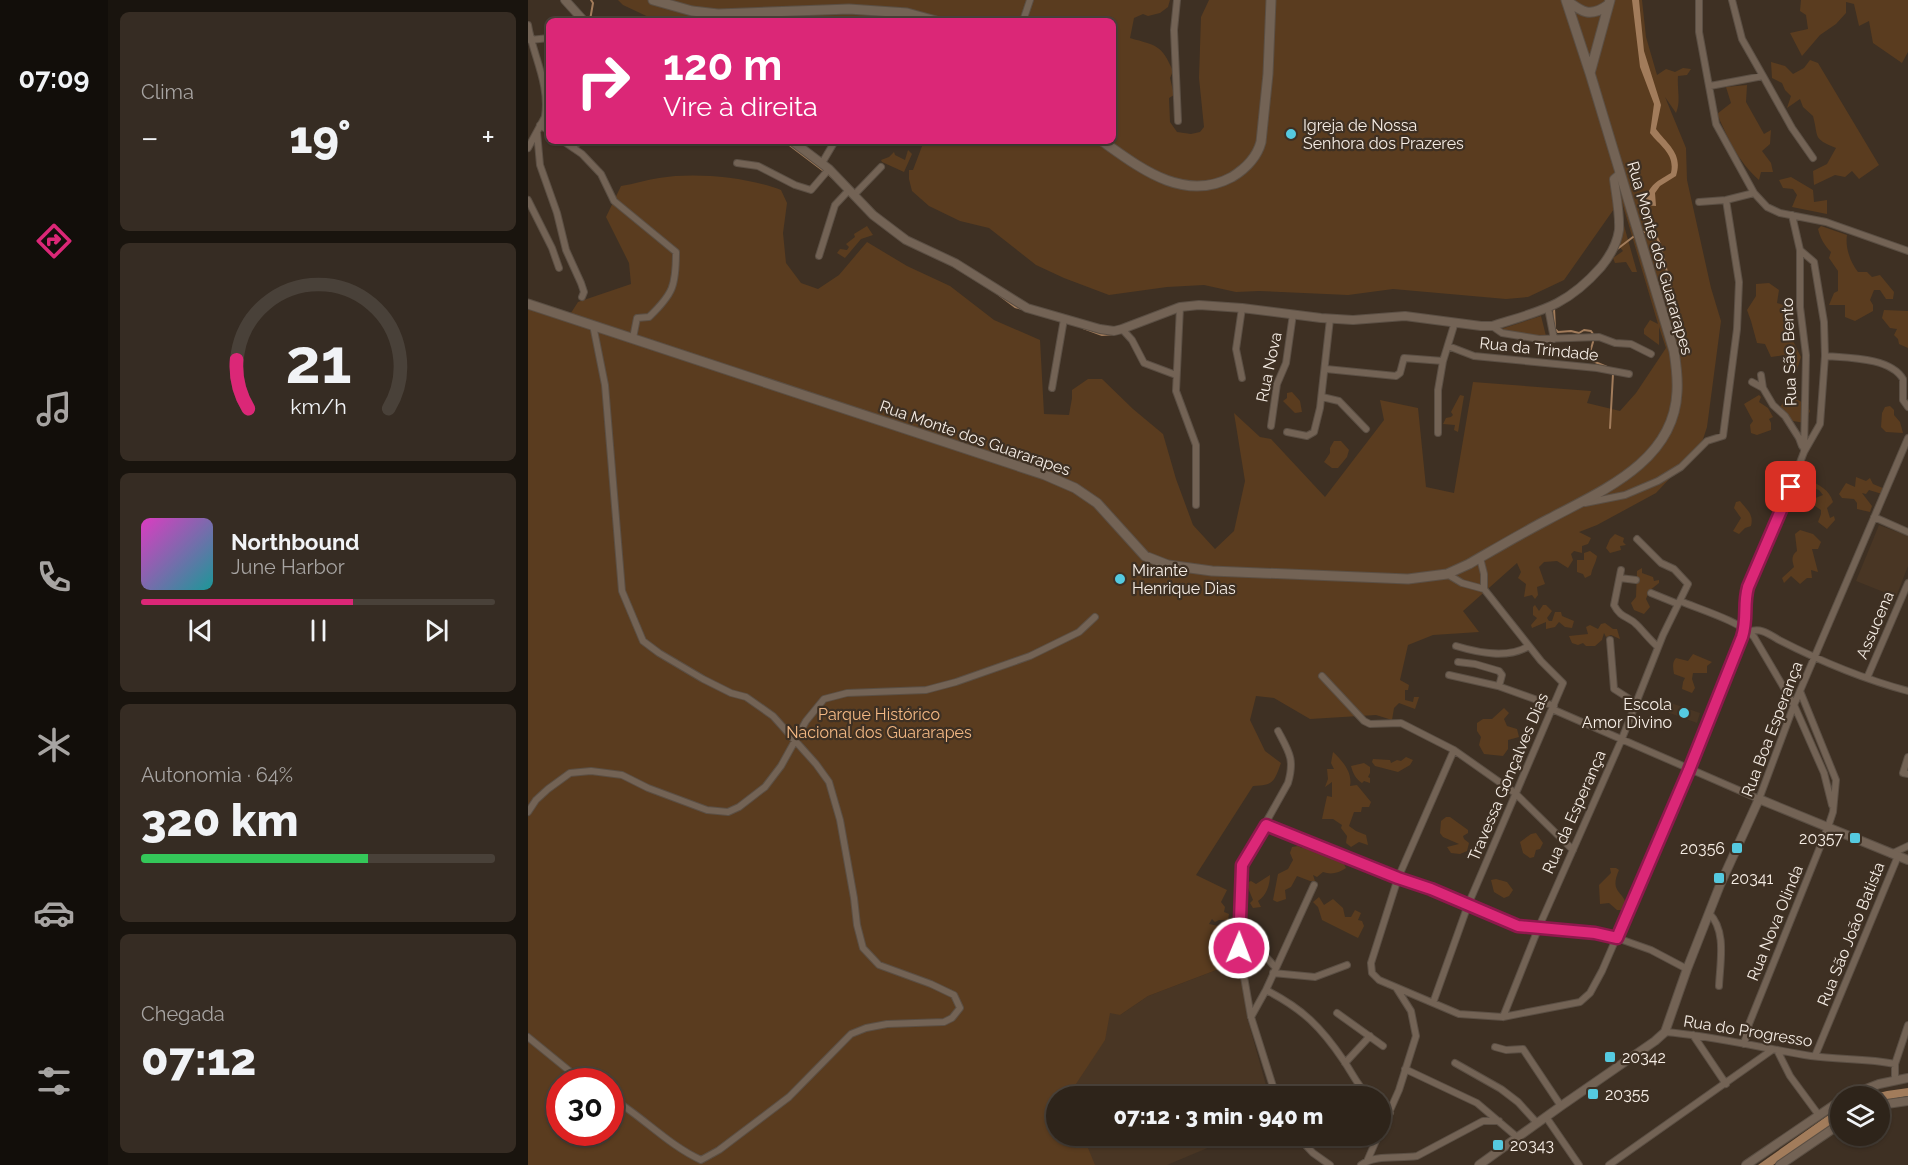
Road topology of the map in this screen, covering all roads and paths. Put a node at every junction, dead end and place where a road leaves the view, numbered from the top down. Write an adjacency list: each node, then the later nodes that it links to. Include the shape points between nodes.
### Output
1 (565, 0): 10 (street)
2 (653, 0): 11 (main road, via 717,14 849,9 899,12)
3 (1030, 0): 12 (street)
4 (1177, 0): 22 (street, via 1174,30)
5 (1271, 0): 30 (main road, via 1261,142 1244,168 1214,184 1183,186 1158,178)
6 (1566, 0): 9 (main road, via 1589,12 1598,11); 17 (main road, Rua Monte dos Guararapes)
7 (1699, 0): 19 (street, via 1699,32)
8 (1732, 0): 18 (street, via 1742,39)
9 (1609, 2): 17 (main road)
10 (581, 18)
11 (924, 18)
12 (1024, 18)
13 (528, 25): 15 (street)
14 (546, 38): 15 (street)
15 (530, 40): 16 (street)
16 (545, 71): 20 (street)
17 (1590, 73): 38 (main road, Rua Monte dos Guararapes)
18 (1763, 76): 19 (street); 33 (street)
19 (1710, 86): 40 (street, via 1716,124)
20 (546, 87)
21 (546, 116): 23 (street)
22 (1178, 121)
23 (540, 125): 24 (street); 25 (street)
24 (546, 129)
25 (537, 132): 31 (street); 49 (street, via 540,165 584,292)
26 (567, 144): 32 (street)
27 (575, 144): 32 (street)
28 (796, 144): 35 (street)
29 (833, 144): 35 (street)
30 (1107, 144)
31 (528, 148)
32 (573, 148): 61 (street, via 601,174 614,201 676,252 676,279 664,303 649,317 637,318)
33 (1813, 158)
34 (737, 163): 37 (street, via 758,166 810,190)
35 (822, 163): 37 (street)
36 (882, 167): 39 (street)
37 (830, 169): 39 (street)
38 (1620, 174): 53 (street, via 1614,178 1619,230 1612,251 1582,287); 84 (main road, Rua Monte dos Guararapes, via 1674,351 1677,393 1674,409 1656,447 1636,469)
39 (852, 193): 47 (street, via 835,205); 55 (street, via 906,240 955,263 1027,308)
40 (1754, 193): 42 (street); 44 (street, via 1767,207)
41 (528, 200): 48 (street)
42 (1726, 200): 43 (street); 84 (street, via 1739,282 1723,436 1707,441 1694,456 1658,480 1625,495)
43 (1699, 202)
44 (1792, 215): 45 (street, Rua São Bento); 46 (street, via 1826,222)
45 (1800, 250): 65 (street, Rua São Bento, via 1814,262); 82 (street, Rua São Bento, via 1800,307 1806,355)
46 (1908, 251)
47 (819, 256)
48 (559, 268)
49 (582, 297)
50 (528, 304): 58 (main road, Rua Monte dos Guararapes)
51 (1180, 307): 52 (street, via 1199,304); 60 (street); 69 (street)
52 (1242, 308): 54 (street); 71 (street, via 1236,349)
53 (1548, 311): 59 (street); 62 (street)
54 (1293, 314): 56 (street); 77 (street, Rua Nova)
55 (1064, 319): 60 (street, via 1107,331); 73 (street)
56 (1330, 319): 57 (street, via 1405,316); 67 (street)
57 (1455, 322): 59 (street); 63 (street)
58 (593, 324): 61 (main road, Rua Monte dos Guararapes); 115 (street, via 604,385 622,591 640,636 659,653 702,679 746,697 773,716)
59 (1492, 326): 62 (street, via 1502,333)
60 (1122, 329): 69 (street, via 1144,363)
61 (633, 338): 90 (main road, Rua Monte dos Guararapes, via 1076,488 1097,503 1145,556 1168,566 1397,578)
62 (1554, 339): 64 (street, via 1599,337 1631,344)
63 (1448, 346): 66 (street); 68 (street, Rua da Trindade, via 1481,357)
64 (1651, 354)
65 (1825, 356): 76 (street, via 1870,360 1894,370 1903,379 1903,400); 82 (street, Rua São Bento, via 1820,424)
66 (1443, 361): 67 (street, via 1404,358 1396,376); 80 (street)
67 (1326, 369): 75 (street)
68 (1629, 374)
69 (1176, 375): 83 (street, via 1179,403 1196,445)
70 (1761, 375): 74 (street)
71 (1242, 378)
72 (1752, 382): 74 (street)
73 (1052, 388)
74 (1763, 388): 82 (street, via 1790,423)
75 (1322, 397): 78 (street, via 1339,401); 79 (street, via 1312,434)
76 (1908, 407)
77 (1271, 426)
78 (1366, 429)
79 (1287, 432)
80 (1438, 432)
81 (1908, 438): 85 (street, Rua Boa Esperança)
82 (1804, 452): 98 (street, Rua São Bento, via 1748,587)
83 (1196, 505)
84 (1575, 505): 88 (main road, Rua Monte dos Guararapes)
85 (1874, 517): 86 (street); 103 (street, Rua Boa Esperança)
86 (1908, 531)
87 (1637, 539): 96 (street, Rua da Esperança, via 1661,563 1687,580)
88 (1479, 558): 90 (main road, Rua Monte dos Guararapes); 94 (street)
89 (1621, 570): 91 (street)
90 (1447, 574): 94 (street, via 1462,584)
91 (1620, 578): 92 (street); 102 (street, via 1614,601 1616,609)
92 (1636, 580)
93 (1908, 583): 107 (street, Assucena)
94 (1484, 588): 101 (street, Travessa Gonçalves Dias)
95 (1651, 593): 96 (street)
96 (1679, 603): 98 (street); 102 (street, Rua da Esperança)
97 (1095, 617): 115 (street, via 1079,632 1030,656 956,682 926,690 846,693 824,699)
98 (1747, 630): 103 (street, via 1760,629); 112 (street); 119 (street, Rua São Bento)
99 (1610, 640): 111 (street, via 1614,689)
100 (1456, 646): 101 (street, via 1509,654)
101 (1529, 646): 113 (street, Travessa Gonçalves Dias, via 1563,682)
102 (1658, 647): 111 (street, Rua da Esperança)
103 (1814, 658): 107 (street); 109 (street, Rua Boa Esperança)
104 (1458, 662): 108 (street, via 1499,670 1502,675)
105 (1449, 675): 108 (street)
106 (1322, 676): 117 (street, via 1364,722 1401,723)
107 (1867, 678): 110 (street)
108 (1498, 686): 113 (street)
109 (1800, 691): 112 (street, Rua Boa Esperança); 124 (street, Rua Nova Olinda, via 1833,770)
110 (1908, 691)
111 (1636, 704): 116 (street, Rua da Esperança)
112 (1794, 705): 122 (street, Rua Boa Esperança); 124 (street, via 1824,773)
113 (1553, 708): 116 (street); 121 (street, Travessa Gonçalves Dias)
114 (1278, 731): 125 (street, via 1292,764 1288,783)
115 (795, 740): 123 (street, via 765,787 728,812 707,810 622,775 591,771 570,773 536,800); 171 (street, via 829,782 837,803 863,948 879,965 954,995 960,1008 944,1022 887,1024 851,1034 789,1097 701,1160 687,1154)
116 (1621, 741): 119 (street); 128 (street, Rua da Esperança)
117 (1454, 750): 121 (street); 131 (street)
118 (1908, 757): 120 (street)
119 (1689, 770): 122 (street); 137 (street, Rua São Bento)
120 (1906, 773)
121 (1515, 794): 128 (street); 133 (street, Travessa Gonçalves Dias)
122 (1759, 799): 126 (street); 134 (street, Rua Boa Esperança)
123 (528, 812)
124 (1833, 812): 126 (street, Rua Nova Olinda)
125 (1266, 825): 131 (street); 135 (street, via 1242,865)
126 (1827, 827): 129 (street); 153 (street, Rua Nova Olinda)
127 (1908, 846): 129 (street)
128 (1573, 850): 136 (street, Rua da Esperança)
129 (1895, 855): 130 (street); 157 (street, Rua São João Batista)
130 (1908, 860)
131 (1398, 878): 133 (street); 142 (street, via 1370,967 1376,977)
132 (1314, 885): 140 (street)
133 (1468, 905): 136 (street, via 1518,926); 144 (street, Travessa Gonçalves Dias)
134 (1710, 913): 139 (street, Rua Boa Esperança); 141 (street, via 1718,923 1721,939)
135 (1239, 926): 140 (street); 146 (street)
136 (1538, 929): 137 (street); 147 (street, Rua da Esperança)
137 (1617, 938): 139 (street); 147 (street, Rua São Bento, via 1587,998)
138 (1347, 965): 140 (street, via 1315,976)
139 (1687, 969): 149 (street, Rua Boa Esperança)
140 (1274, 970): 143 (street)
141 (1719, 986)
142 (1396, 987): 144 (street, Rua São Bento); 162 (street, via 1415,1026 1416,1036)
143 (1266, 990): 146 (street); 158 (street, via 1308,1015)
144 (1434, 1003): 147 (street, Rua São Bento, via 1459,1014)
145 (1337, 1013): 151 (street)
146 (1251, 1017): 166 (street)
147 (1503, 1017)
148 (1908, 1025): 160 (street)
149 (1665, 1032): 150 (street, Rua do Progresso); 172 (street, Rua do Progresso)
150 (1692, 1034): 153 (street, Rua do Progresso); 165 (street)
151 (1370, 1036): 154 (street); 158 (street)
152 (528, 1037): 161 (street)
153 (1744, 1044): 156 (street, Rua do Progresso)
154 (1383, 1046)
155 (1495, 1047): 172 (street, via 1523,1049)
156 (1774, 1050): 157 (street, Rua do Progresso); 165 (street); 175 (street)
157 (1815, 1056): 160 (street, Rua do Progresso)
158 (1345, 1063): 167 (street)
159 (1455, 1063): 178 (street, via 1501,1089)
160 (1894, 1064): 164 (street)
161 (567, 1068)
162 (1405, 1069): 174 (street); 177 (street, via 1478,1103)
163 (1908, 1077): 164 (street)
164 (1894, 1080): 168 (street)
165 (1726, 1084): 188 (street)
166 (1273, 1086)
167 (1359, 1086)
168 (1874, 1086)
169 (1908, 1101): 170 (street)
170 (1890, 1104)
171 (624, 1106)
172 (1561, 1106): 176 (street, Rua do Progresso)
173 (1830, 1107): 175 (street)
174 (1391, 1110)
175 (1818, 1114): 189 (street)
176 (1546, 1117): 178 (street, Rua do Progresso); 187 (street)
177 (1499, 1121): 180 (street); 183 (street, via 1483,1121 1417,1156)
178 (1537, 1123): 180 (street, Rua do Progresso)
179 (1830, 1131): 190 (street)
180 (1517, 1137): 186 (street, Rua do Progresso)
181 (1306, 1146): 184 (street)
182 (1374, 1146): 183 (street)
183 (1368, 1159): 185 (street)
184 (1330, 1165)
185 (1361, 1165)
186 (1479, 1165)
187 (1579, 1165)
188 (1609, 1165)
189 (1746, 1165)
190 (1780, 1165)

